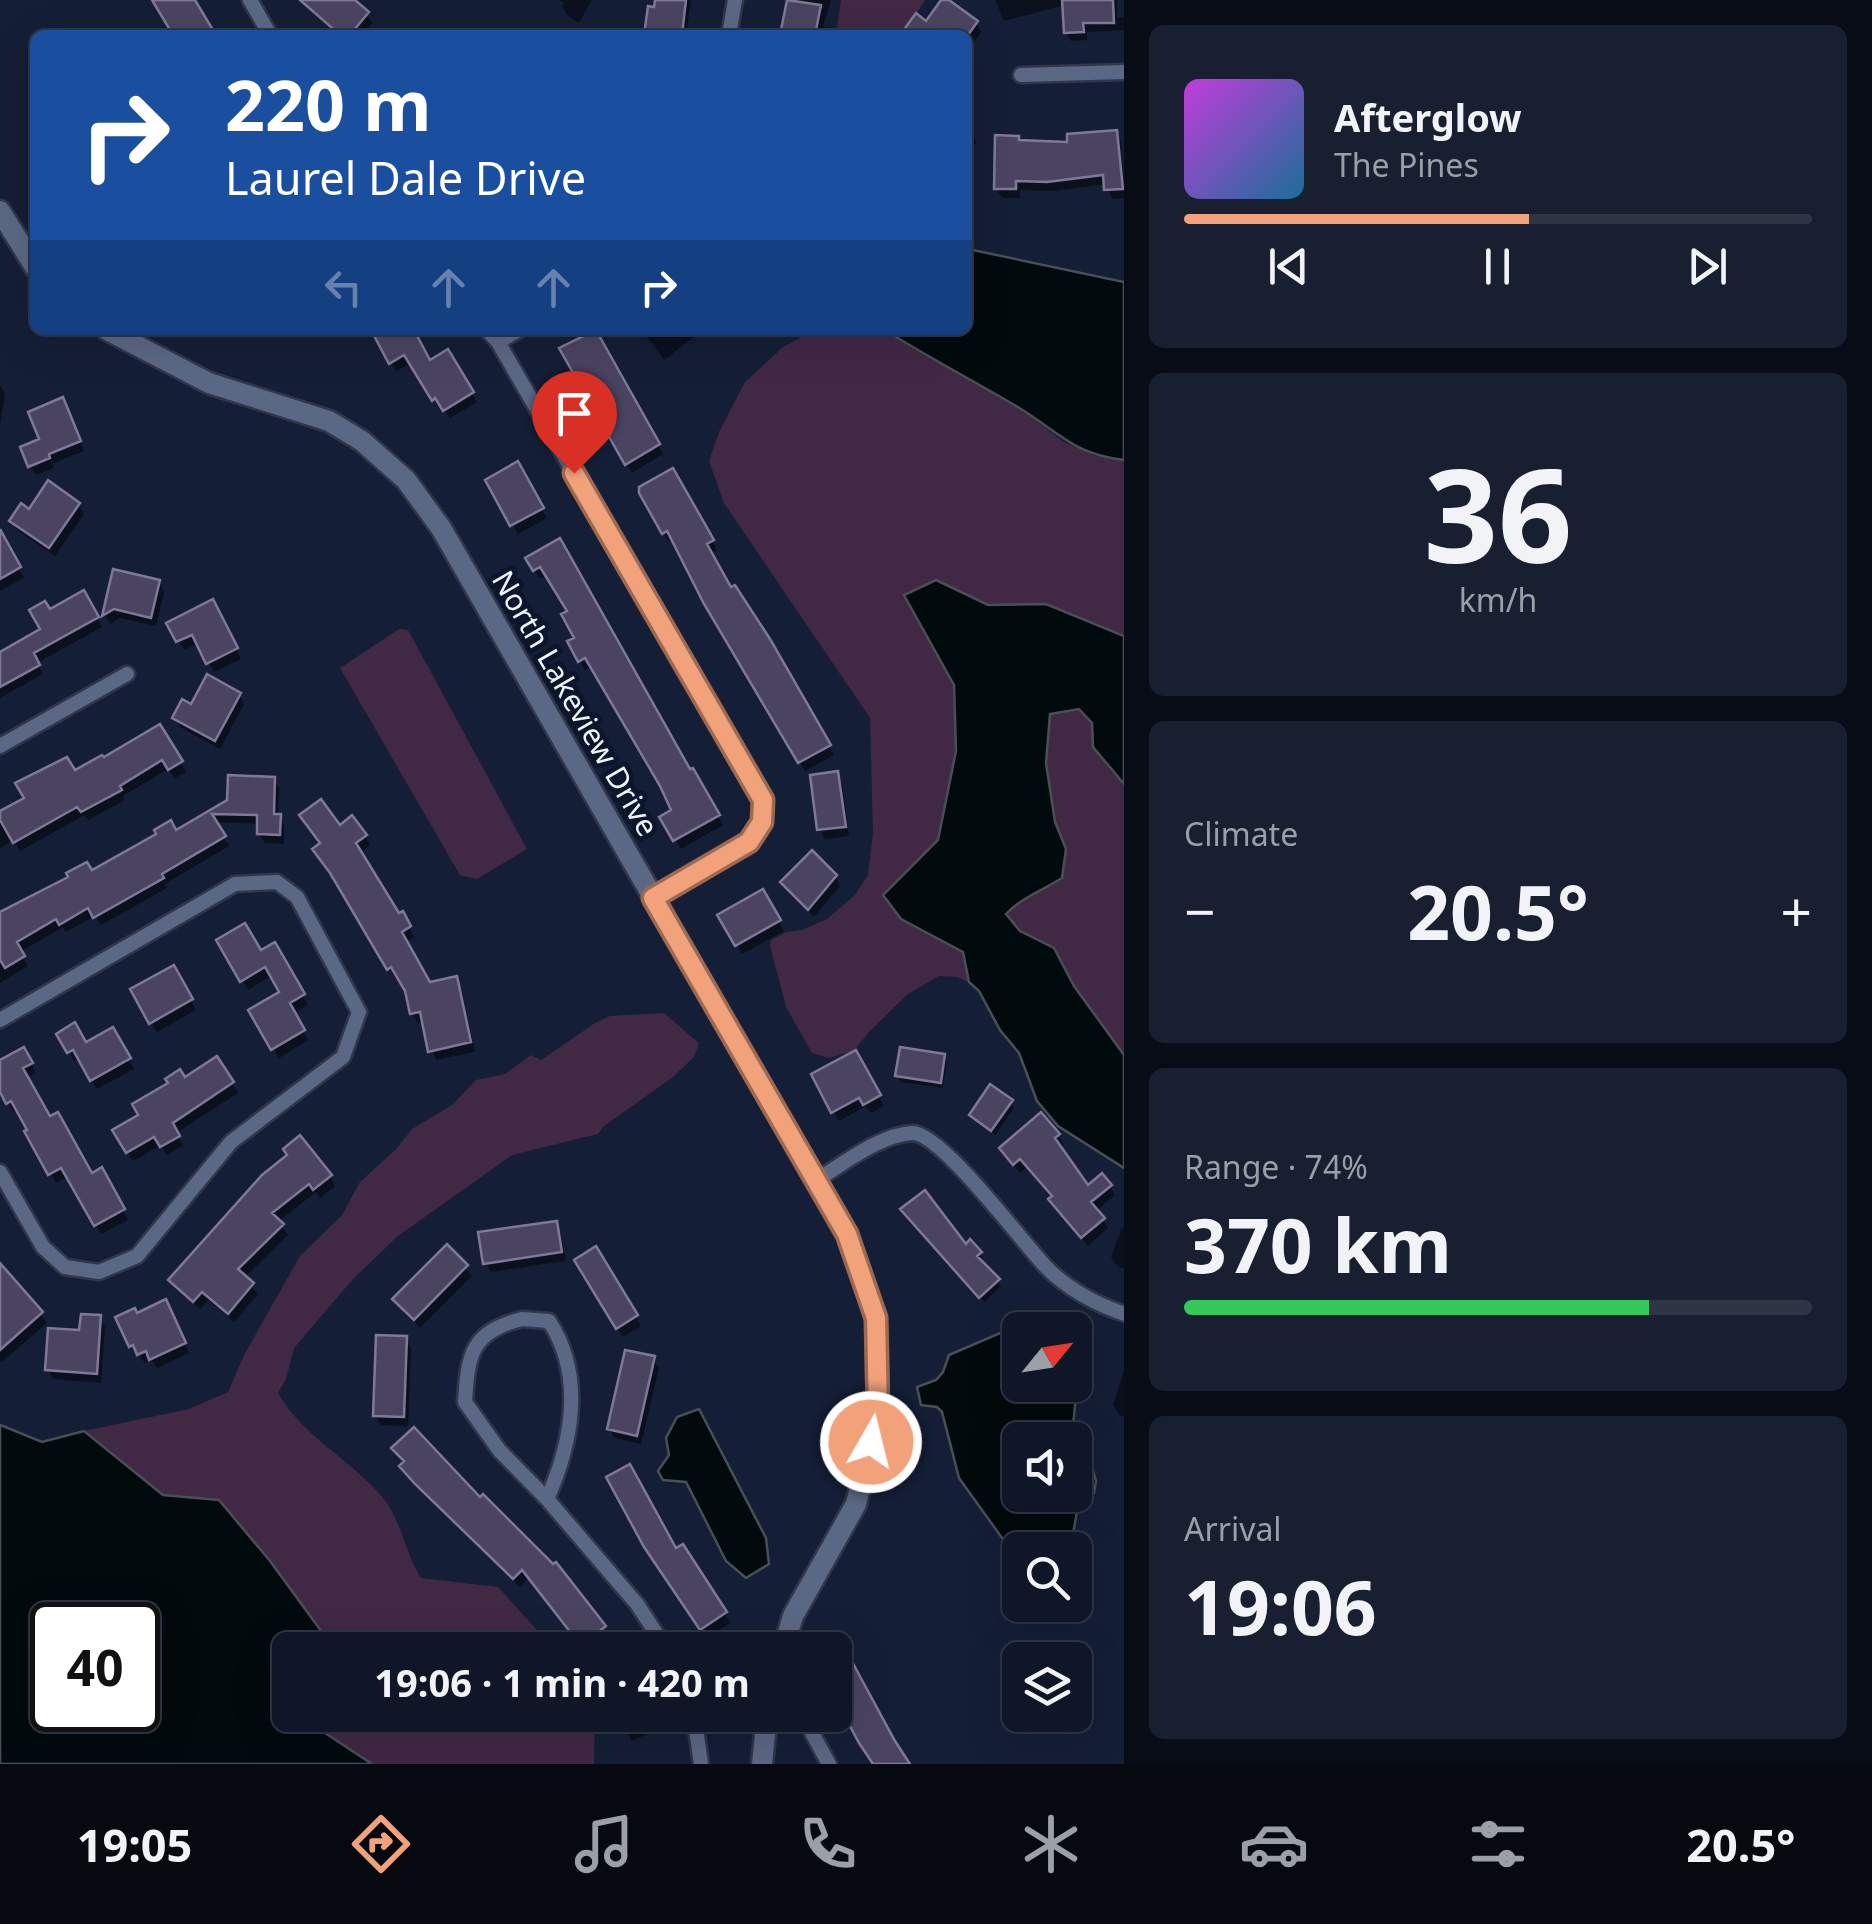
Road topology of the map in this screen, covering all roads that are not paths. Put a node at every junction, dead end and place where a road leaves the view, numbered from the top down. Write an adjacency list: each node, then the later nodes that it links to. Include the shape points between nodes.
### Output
1 (250, 0): 3 (street)
2 (735, 0): 4 (street)
3 (267, 30)
4 (730, 30)
5 (1124, 72): 6 (street)
6 (1021, 75)
7 (0, 212): 8 (street)
8 (30, 258)
9 (117, 335): 15 (street, North Lakeview Drive, via 209,383 329,421 406,480 441,528)
10 (491, 335): 12 (street)
11 (510, 335): 12 (street)
12 (498, 342): 15 (street, via 763,800 762,822 749,842)
13 (127, 674): 14 (street)
14 (0, 746)
15 (653, 898): 18 (street, North Lakeview Drive)
16 (0, 1020): 17 (street, via 235,884 277,882 297,897 359,1012 343,1057 231,1142 137,1256 100,1272 64,1266 43,1246)
17 (0, 1172)
18 (816, 1180): 19 (street, via 895,1135 918,1132 941,1147 1048,1270); 22 (street, North Lakeview Drive, via 847,1234 876,1318 878,1412 856,1504)
19 (1124, 1314)
20 (547, 1499): 20 (street, via 499,1450 465,1402 470,1352 490,1331 522,1319 549,1321 569,1374 569,1437); 21 (street)
21 (656, 1632)
22 (788, 1632)
23 (696, 1732): 26 (street)
24 (765, 1732): 27 (street)
25 (812, 1733): 28 (street)
26 (701, 1764)
27 (762, 1764)
28 (829, 1764)

